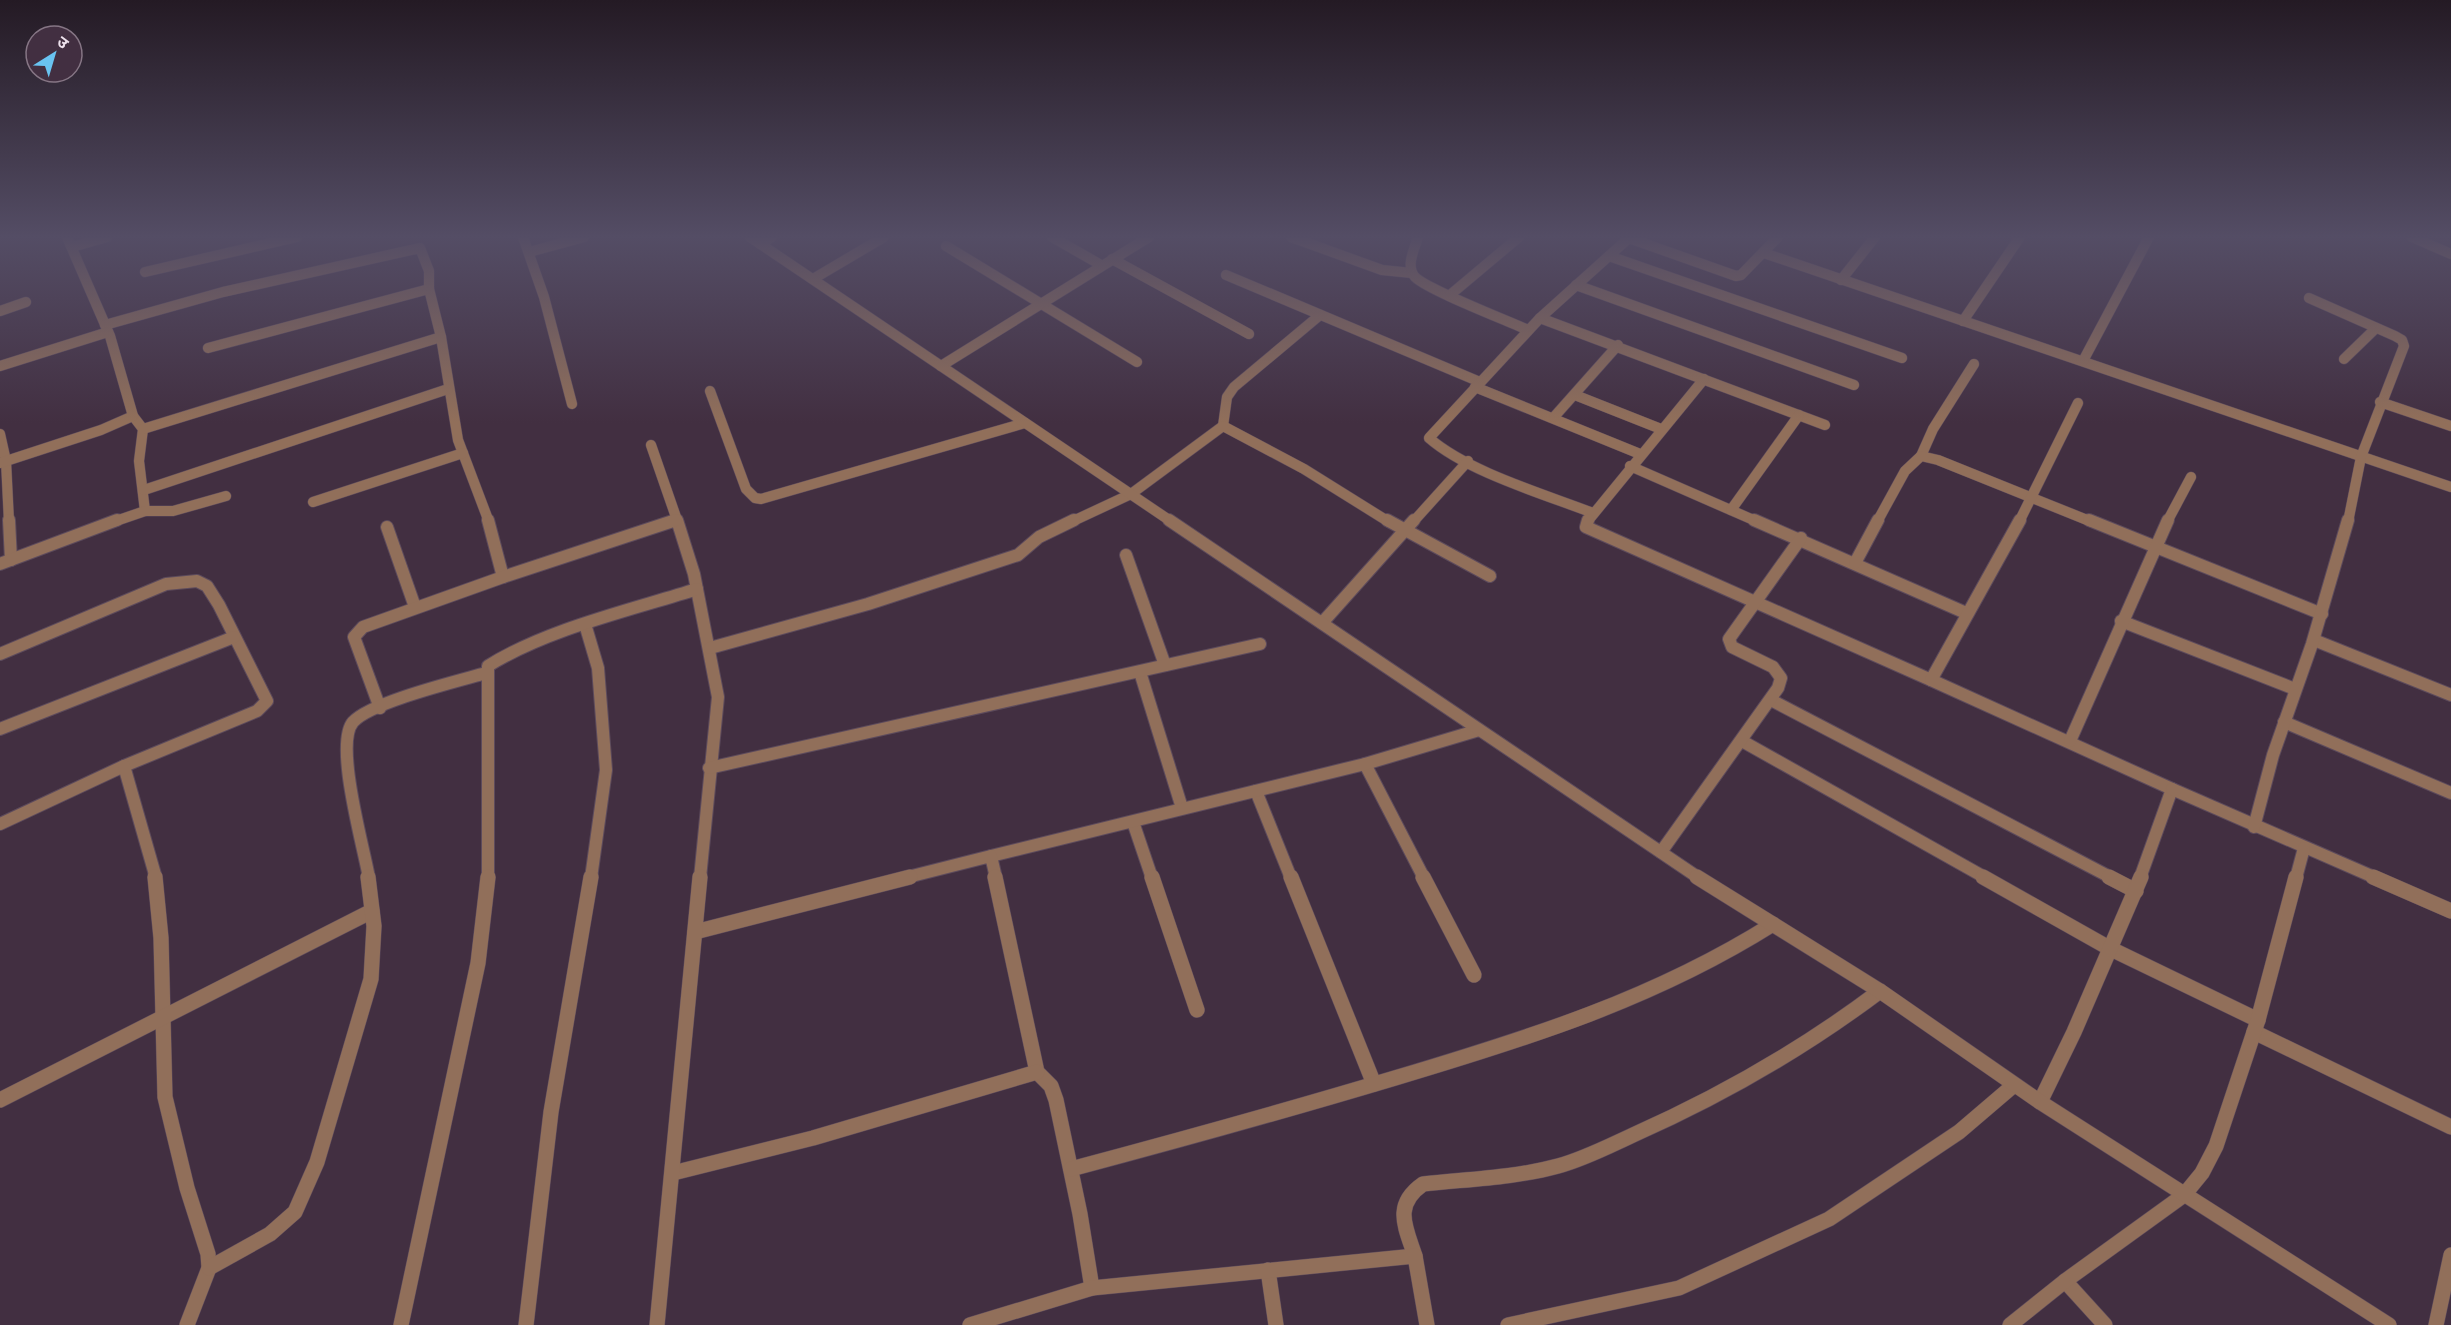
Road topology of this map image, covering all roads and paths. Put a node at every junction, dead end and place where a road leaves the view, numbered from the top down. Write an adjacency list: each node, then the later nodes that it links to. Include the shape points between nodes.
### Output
1 (93, 299): 26 (street)
2 (201, 299): 26 (street)
3 (392, 299): 31 (street)
4 (431, 299): 29 (street)
5 (542, 299): 47 (street)
6 (842, 299): 38 (street)
7 (1033, 299): 20 (street)
8 (1047, 299): 20 (street)
9 (1185, 299): 28 (street)
10 (1282, 299): 22 (street)
11 (1459, 299): 27 (street)
12 (1561, 299): 23 (street)
13 (1614, 299): 41 (street)
14 (1732, 299): 32 (street)
15 (1896, 299): 24 (street)
16 (1978, 299): 24 (street)
17 (2116, 299): 34 (street)
18 (2311, 299): 25 (street)
19 (26, 302): 21 (street)
20 (1040, 303): 35 (street); 38 (street)
21 (0, 311)
22 (1320, 315): 40 (street); 53 (street, via 1234,387 1227,397)
23 (1540, 318): 27 (street); 30 (street)
24 (1963, 321): 34 (street)
25 (2376, 328): 33 (street); 45 (street, via 2399,338 2404,346)
26 (106, 329): 37 (street); 49 (street)
27 (1528, 330): 40 (street)
28 (1249, 334)
29 (441, 337): 42 (street); 55 (street)
30 (1618, 345): 39 (street); 44 (street)
31 (208, 348)
32 (1902, 358)
33 (2344, 359)
34 (2083, 361): 62 (street)
35 (1137, 362)
36 (1974, 364): 61 (street, via 1933,429)
37 (0, 366)
38 (941, 366): 51 (street)
39 (1704, 379): 48 (street); 56 (street)
40 (1478, 384): 50 (street); 63 (street, via 1429,438)
41 (1854, 385)
42 (448, 389): 59 (street); 68 (street)
43 (710, 391): 51 (street, via 746,489 761,499)
44 (1575, 395): 50 (street); 56 (street)
45 (2380, 402): 54 (street); 62 (street)
46 (2078, 403): 71 (street)
47 (572, 404)
48 (1799, 415): 52 (street); 73 (street)
49 (133, 416): 55 (street); 64 (street)
50 (1554, 417): 60 (street)
51 (1025, 423): 69 (street)
52 (1825, 425)
53 (1223, 426): 69 (street); 78 (street)
54 (2451, 426)
55 (143, 429): 68 (street, via 136,454)
56 (1661, 429): 60 (street)
57 (0, 434): 64 (street)
58 (651, 445): 76 (street)
59 (463, 453): 72 (street); 85 (street, via 490,524)
60 (1640, 454): 65 (street)
61 (1921, 456): 71 (street, via 1938,459); 83 (street, via 1905,471)
62 (2361, 457): 67 (street); 90 (street, via 2348,526)
63 (1468, 461): 75 (street); 78 (street)
64 (3, 462): 82 (street)
65 (1630, 466): 73 (street); 75 (street)
66 (2191, 477): 80 (street)
67 (2451, 488)
68 (144, 490): 74 (street)
69 (1131, 494): 92 (street); 97 (street, via 1039,537 1018,555 868,604)
70 (226, 496): 74 (street, via 173,511)
71 (2032, 498): 80 (street); 89 (street)
72 (313, 502)
73 (1731, 510): 79 (street)
74 (145, 511): 82 (street)
75 (1593, 513): 87 (street, via 1585,525 1594,533)
76 (677, 520): 85 (street); 86 (street)
77 (387, 526): 88 (street)
78 (1404, 531): 84 (street); 92 (street)
79 (1801, 538): 83 (street); 87 (street)
80 (2154, 547): 90 (street); 91 (street)
81 (1126, 555): 99 (street)
82 (5, 562)
83 (1855, 562): 89 (street)
84 (1490, 576)
85 (503, 577): 88 (street)
86 (697, 589): 93 (street); 97 (street)
87 (1755, 603): 102 (street); 105 (street, via 1729,643 1779,675 1780,683)
88 (415, 607): 106 (street, via 363,627 354,637)
89 (1966, 613): 102 (street)
90 (2322, 614): 95 (street)
91 (2121, 621): 103 (street); 111 (street)
92 (1322, 623): 109 (street)
93 (585, 624): 101 (street, via 504,656 488,666); 153 (street, via 598,668 606,770 604,794 551,1112)
94 (234, 637): 98 (street, via 210,590 192,579 166,584); 108 (street); 113 (street, via 267,697 265,706)
95 (2314, 640): 103 (street); 104 (street)
96 (1260, 644): 99 (street)
97 (710, 648): 114 (street, via 718,698)
98 (0, 654)
99 (1165, 665): 100 (street)
100 (1140, 672): 114 (street); 118 (street)
101 (486, 673): 106 (street); 152 (street, via 488,877 478,963)
102 (1931, 680): 111 (street)
103 (2295, 689): 107 (street)
104 (2451, 695)
105 (1771, 700): 110 (street); 125 (street)
106 (380, 708): 126 (street, via 354,720 346,740)
107 (2284, 722): 117 (street); 121 (street)
108 (0, 729)
109 (1479, 730): 112 (street); 123 (street)
110 (1742, 741): 123 (street); 130 (street)
111 (2070, 741): 115 (street)
112 (1365, 764): 116 (street); 131 (street)
113 (124, 766): 120 (street); 134 (street, via 156,879)
114 (709, 768): 129 (street)
115 (2172, 789): 121 (street); 125 (street)
116 (1256, 791): 118 (street); 137 (street)
117 (2451, 793)
118 (1182, 808): 119 (street)
119 (1134, 822): 124 (street); 133 (street)
120 (0, 824)
121 (2254, 826): 122 (street)
122 (2304, 848): 127 (street); 135 (street)
123 (1661, 852): 128 (street)
124 (991, 856): 129 (street); 136 (street)
125 (2136, 891): 130 (street)
126 (372, 911): 134 (street); 147 (street, via 375,950 371,979 309,1183 295,1212 282,1225)
127 (2451, 911)
128 (1773, 924): 132 (street); 137 (street, via 1706,966 1580,1020)
129 (695, 932): 143 (street)
130 (2109, 948): 135 (street); 140 (street)
131 (1474, 975)
132 (1880, 991): 138 (street); 146 (street, via 1841,1022 1716,1097 1588,1155 1549,1168 1423,1184 1410,1191 1403,1216)
133 (1197, 1011)
134 (162, 1019): 139 (street); 147 (street, via 165,1097)
135 (2256, 1026): 141 (street); 144 (street, via 2216,1146 2202,1173)
136 (1037, 1072): 142 (street, via 1051,1086 1056,1100); 143 (street, via 813,1138)
137 (1374, 1084): 142 (street)
138 (2014, 1085): 140 (street); 158 (street, via 1959,1132 1829,1220 1679,1288)
139 (0, 1100)
140 (2040, 1102): 144 (street)
141 (2451, 1127)
142 (1071, 1169): 150 (street)
143 (673, 1173): 154 (street)
144 (2184, 1195): 149 (street); 161 (street)
145 (2451, 1255): 162 (street)
146 (1415, 1256): 148 (street); 157 (street)
147 (209, 1268): 151 (street)
148 (1268, 1270): 150 (street); 156 (street)
149 (2066, 1281): 159 (street); 160 (street)
150 (1092, 1288): 155 (street)
151 (187, 1325)
152 (401, 1325)
153 (526, 1325)
154 (657, 1325)
155 (970, 1325)
156 (1276, 1325)
157 (1427, 1325)
158 (1508, 1325)
159 (2010, 1325)
160 (2105, 1325)
161 (2389, 1325)
162 (2436, 1325)

